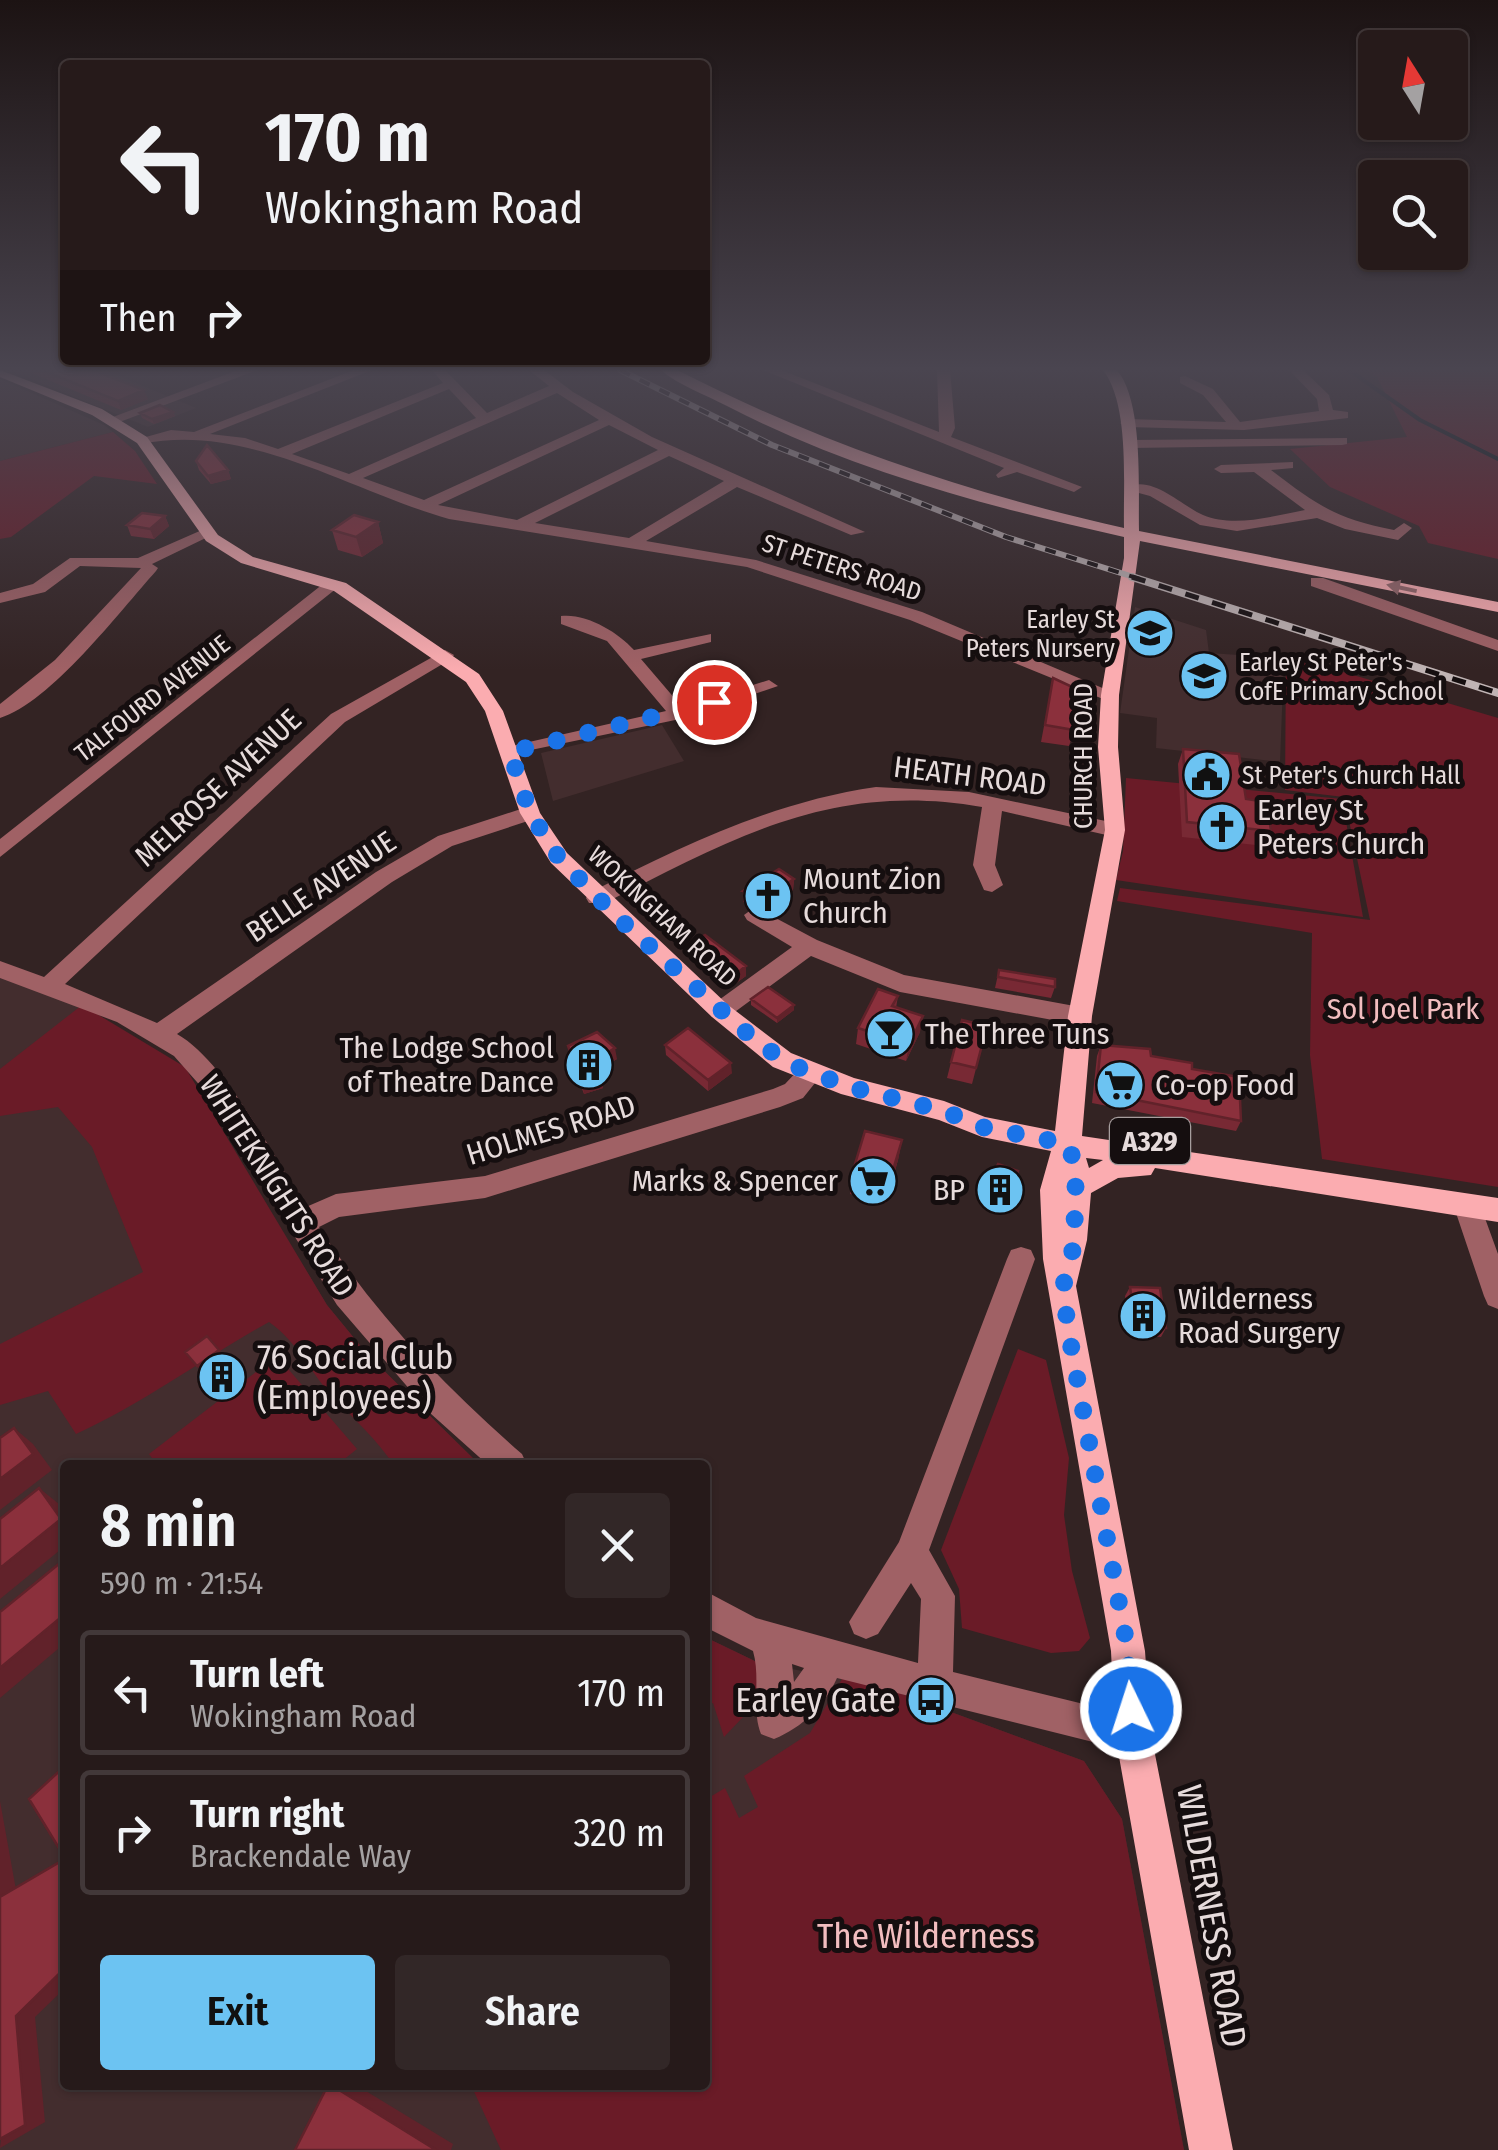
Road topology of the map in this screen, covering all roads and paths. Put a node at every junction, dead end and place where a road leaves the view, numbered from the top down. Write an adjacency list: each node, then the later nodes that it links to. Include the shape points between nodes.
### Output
1 (164, 470): 23 (main road, WOKINGHAM ROAD / A329)
2 (328, 470): 12 (street, ST PETERS ROAD)
3 (368, 470): 12 (street)
4 (500, 470): 16 (street)
5 (629, 470): 21 (street)
6 (717, 470): 13 (street)
7 (906, 470): 35 (main road, one-way to 7, via 1156,537)
8 (974, 470): 15 (main road)
9 (1006, 470): 15 (street)
10 (1131, 470): 14 (main road, CHURCH ROAD)
11 (1261, 470): 19 (street)
12 (349, 479): 16 (street, ST PETERS ROAD)
13 (738, 480): 22 (street); 26 (street)
14 (1132, 488): 18 (main road, CHURCH ROAD); 19 (street, via 1154,492 1200,520 1237,526)
15 (1076, 495)
16 (420, 507): 21 (street, ST PETERS ROAD)
17 (1110, 510): 18 (main road)
18 (1139, 513): 44 (main road, CHURCH ROAD)
19 (1318, 513): 24 (street)
20 (1162, 522): 25 (main road)
21 (518, 526): 26 (street, ST PETERS ROAD)
22 (856, 532)
23 (208, 533): 28 (street, via 178,544); 32 (main road, WOKINGHAM ROAD / A329, via 247,560)
24 (1418, 539)
25 (1251, 540)
26 (634, 542): 44 (street, ST PETERS ROAD, via 750,563 869,600)
27 (1269, 544): 33 (main road)
28 (156, 562): 31 (street); 34 (street, via 76,561 38,588)
29 (1317, 582): 38 (street)
30 (109, 586): 31 (street)
31 (131, 588): 45 (street, via 66,660)
32 (326, 590): 41 (main road, WOKINGHAM ROAD / A329); 51 (street, TALFOURD AVENUE)
33 (1498, 590)
34 (0, 598)
35 (1498, 607)
36 (1455, 609): 38 (street)
37 (583, 621): 42 (street)
38 (1437, 624): 40 (street)
39 (705, 638): 42 (street)
40 (1498, 646)
41 (444, 655): 47 (main road, WOKINGHAM ROAD / A329, via 484,691); 57 (street, MELROSE AVENUE, via 338,718)
42 (632, 656): 46 (street)
43 (754, 685): 46 (street)
44 (1110, 695): 50 (main road, CHURCH ROAD)
45 (0, 712)
46 (678, 714): 47 (street)
47 (510, 752): 49 (main road, WOKINGHAM ROAD / A329)
48 (993, 804): 50 (street, HEATH ROAD); 52 (street, via 984,864); 53 (street, HEATH ROAD, via 878,794 778,813)
49 (530, 813): 53 (main road, WOKINGHAM ROAD / A329, via 559,858); 60 (street, BELLE AVENUE, via 445,841 384,877)
50 (1115, 830): 59 (main road, CHURCH ROAD)
51 (0, 850)
52 (992, 885)
53 (597, 898): 58 (main road, WOKINGHAM ROAD / A329)
54 (755, 915): 55 (street)
55 (809, 946): 58 (street); 59 (street, via 900,983)
56 (0, 968): 57 (street, WHITEKNIGHTS ROAD)
57 (48, 986): 60 (street, WHITEKNIGHTS ROAD)
58 (720, 1011): 61 (main road, WOKINGHAM ROAD / A329, via 782,1060)
59 (1080, 1016): 62 (main road, CHURCH ROAD)
60 (158, 1035): 67 (street, WHITEKNIGHTS ROAD, via 183,1049 212,1082)
61 (811, 1073): 62 (main road, WOKINGHAM ROAD / A329, via 982,1127); 67 (street, HOLMES ROAD, via 780,1097 485,1187 336,1206)
62 (1068, 1136): 63 (main road, WOKINGHAM ROAD / A329); 64 (main road, WILDERNESS ROAD); 69 (main road, WILDERNESS ROAD, via 1054,1178 1051,1228)
63 (1230, 1166): 64 (main road, via 1211,1175 1114,1167); 65 (main road, WOKINGHAM ROAD / A329)
64 (1075, 1189): 69 (main road, WILDERNESS ROAD, via 1074,1245)
65 (1468, 1206): 66 (main road, WOKINGHAM ROAD / A329); 70 (street)
66 (1498, 1210)
67 (301, 1222): 71 (street, WHITEKNIGHTS ROAD, via 347,1296 441,1403)
68 (1020, 1258): 72 (street)
69 (1064, 1283): 78 (main road, WILDERNESS ROAD, via 1128,1651)
70 (1498, 1296)
71 (505, 1460)
72 (912, 1552): 74 (street); 77 (street, via 938,1596)
73 (710, 1611): 75 (street)
74 (866, 1622)
75 (766, 1639): 76 (street); 76 (street, via 777,1673 774,1721 803,1701)
76 (827, 1658): 77 (street)
77 (935, 1684): 78 (street)
78 (1133, 1734): 79 (main road, WILDERNESS ROAD)
79 (1210, 2150)

